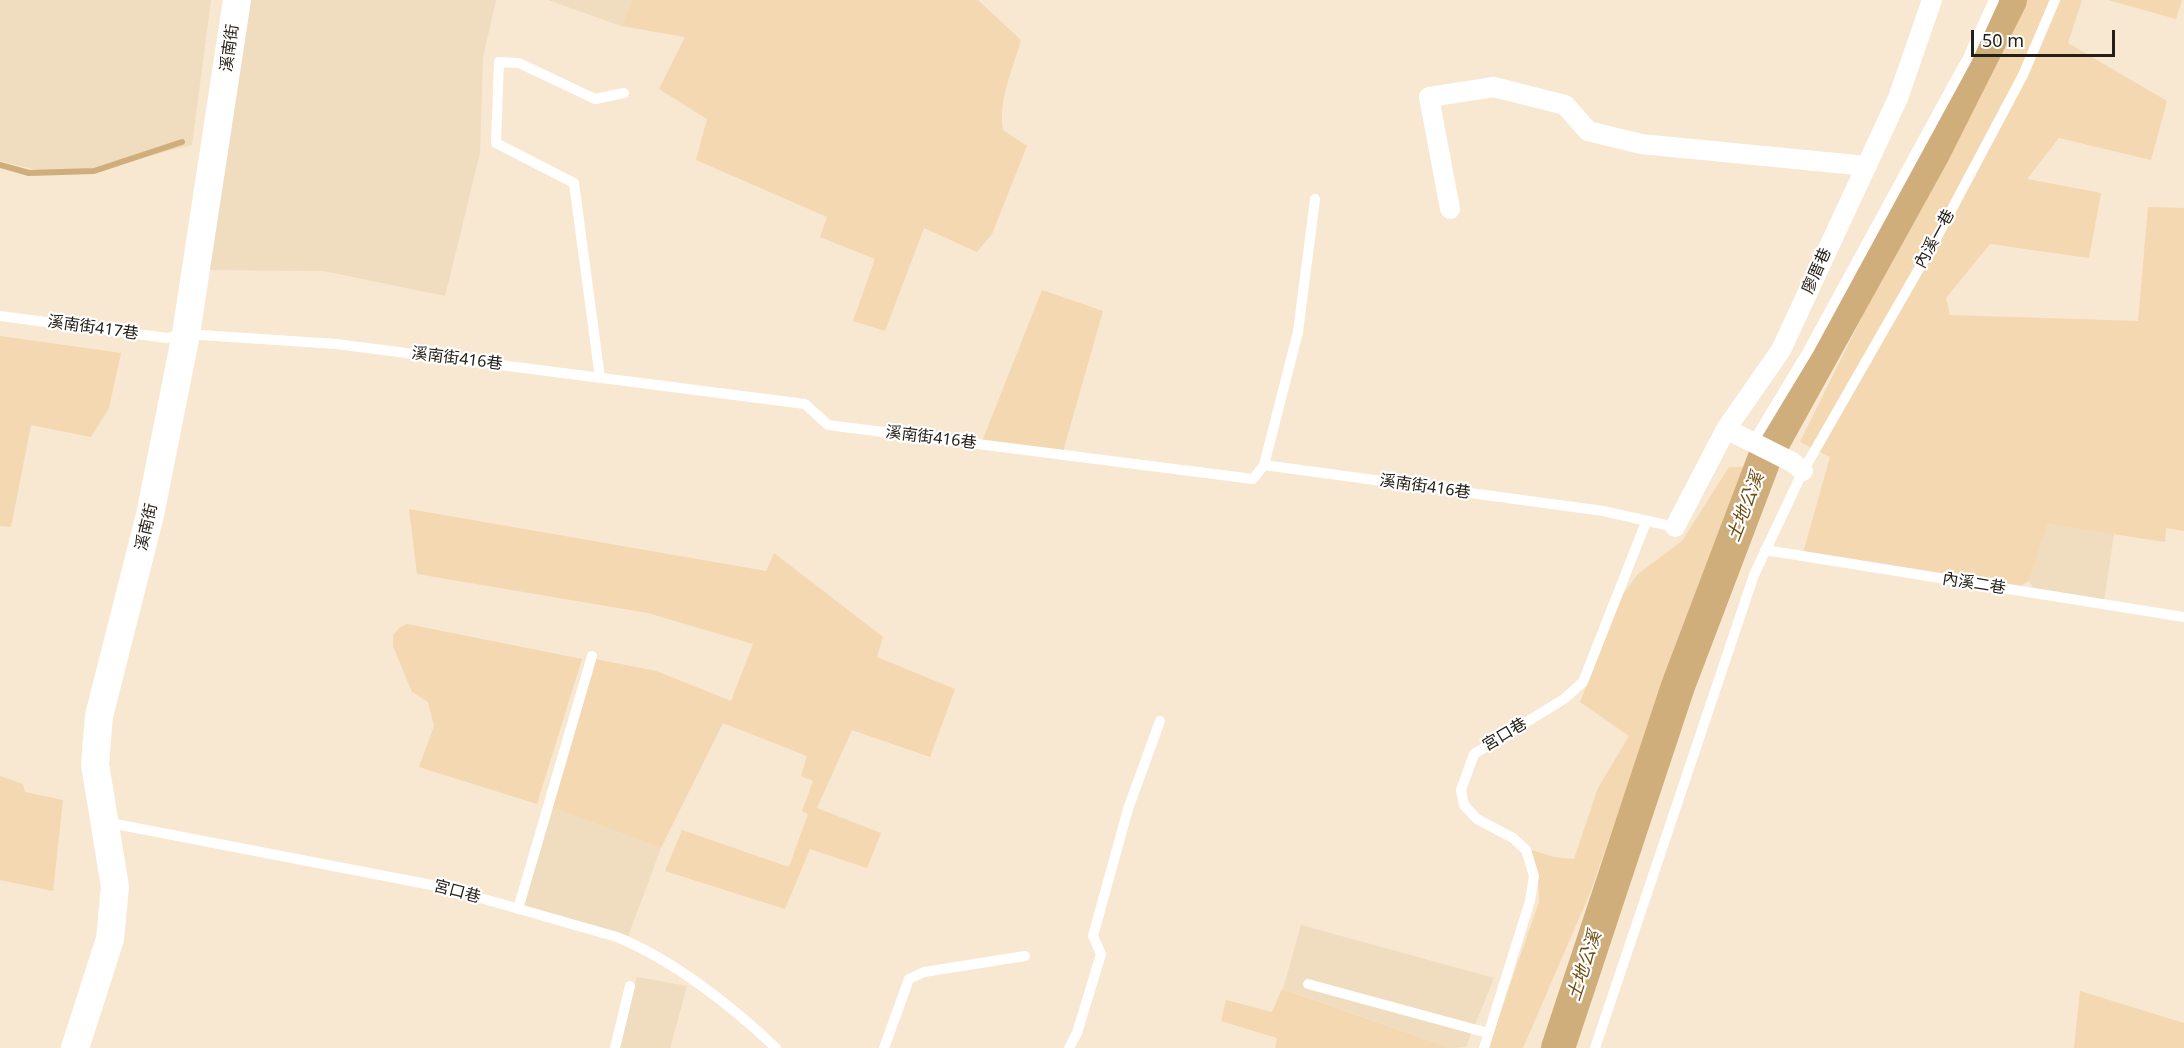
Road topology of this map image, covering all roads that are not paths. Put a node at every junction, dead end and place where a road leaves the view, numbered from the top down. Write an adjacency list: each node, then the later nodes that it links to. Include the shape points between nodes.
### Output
1 (237, 0): 10 (street, 溪南街)
2 (1932, 0): 6 (street, 廖厝巷, via 1898,98)
3 (1994, 0): 13 (lane, via 1967,59 1814,341)
4 (2055, 0): 15 (lane, 內溪一巷, via 2023,75 1942,228)
5 (624, 93): 11 (lane, via 595,99 519,63 499,62 496,143 573,183)
6 (1867, 166): 8 (street, via 1641,144 1588,131 1565,105 1494,87 1429,97); 12 (street, 廖厝巷, via 1781,350)
7 (1315, 199): 14 (lane, via 1298,332)
8 (1450, 209)
9 (0, 316): 10 (lane, 溪南街417巷, via 166,338)
10 (186, 334): 11 (lane, 溪南街416巷, via 336,344); 22 (street, 溪南街, via 150,515 99,716 95,764)
11 (600, 378): 14 (lane, 溪南街416巷, via 805,404 828,425 1253,479)
12 (1726, 429): 13 (street); 17 (street, 廖厝巷)
13 (1753, 442): 15 (street)
14 (1264, 465): 16 (lane, 溪南街416巷, via 1603,511)
15 (1797, 466): 18 (lane, 內溪一巷)
16 (1646, 522): 17 (lane, 溪南街416巷); 27 (lane, 宮口巷, via 1583,682 1564,699 1474,754 1461,790 1464,805 1477,819 1513,838 1526,850 1534,876 1530,901)
17 (1675, 527)
18 (1765, 550): 19 (lane, 內溪二巷); 34 (lane, 內溪一巷)
19 (2184, 617)
20 (592, 656): 23 (lane)
21 (1160, 721): 32 (lane, via 1128,809 1093,936 1101,954)
22 (103, 821): 23 (lane, 宮口巷, via 442,888); 28 (street, 溪南街, via 115,887 110,939)
23 (518, 909): 30 (lane, 宮口巷, via 617,937 645,949 715,995)
24 (1025, 956): 31 (lane, via 924,972 909,979)
25 (1308, 984): 27 (lane)
26 (630, 986): 29 (lane)
27 (1488, 1033): 33 (lane, 宮口巷)
28 (75, 1048)
29 (615, 1048)
30 (776, 1048)
31 (884, 1048)
32 (1069, 1048)
33 (1484, 1048)
34 (1595, 1048)

